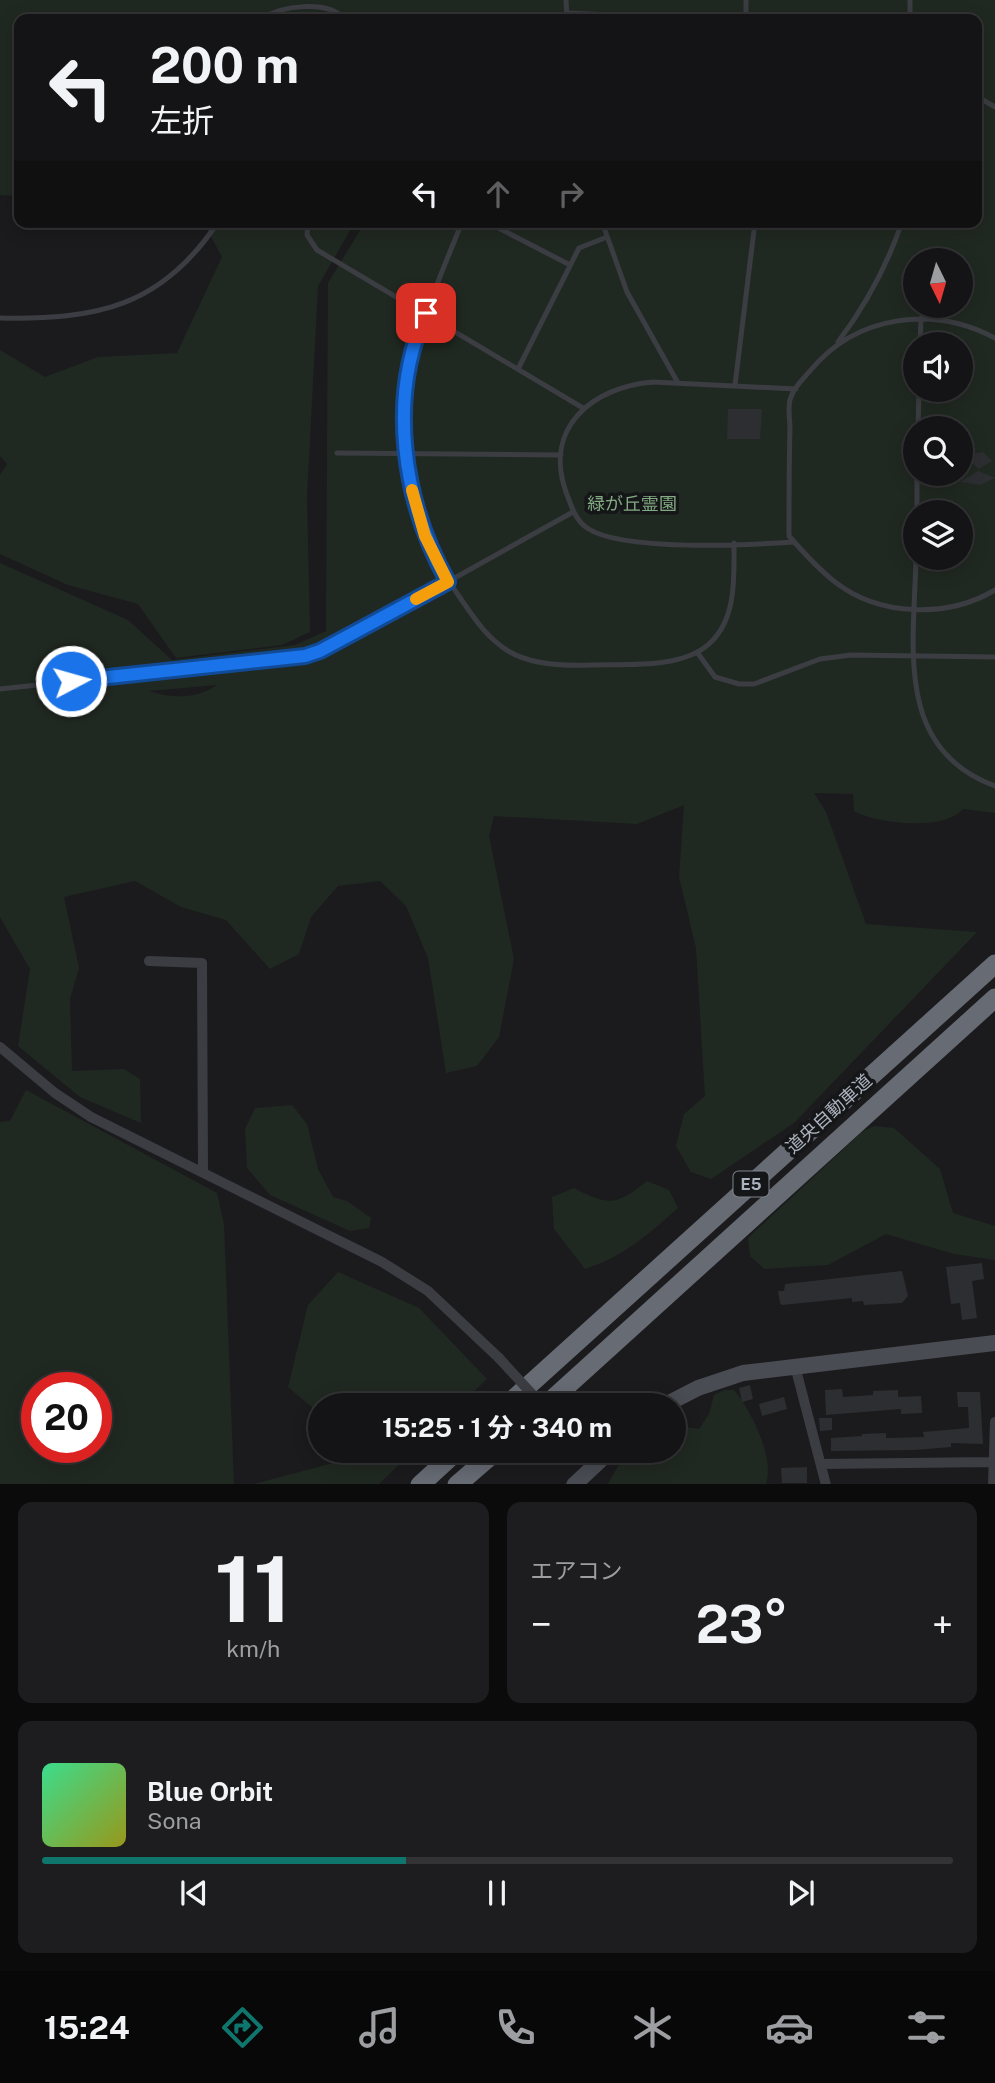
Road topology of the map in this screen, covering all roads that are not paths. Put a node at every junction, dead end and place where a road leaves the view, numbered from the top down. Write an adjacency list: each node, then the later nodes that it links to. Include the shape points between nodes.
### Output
1 (272, 14): 2 (lane, via 306,2)
2 (338, 14)
3 (214, 228): 13 (lane, via 169,279 137,299 71,316)
4 (308, 228): 12 (lane, via 317,250)
5 (460, 228): 12 (lane)
6 (499, 228): 11 (lane)
7 (604, 228): 10 (lane)
8 (754, 228): 20 (lane)
9 (900, 228): 17 (lane, via 880,278)
10 (607, 237): 11 (lane, via 579,248); 19 (lane, via 627,292)
11 (570, 265): 18 (lane)
12 (426, 313): 18 (lane); 24 (lane, via 406,395)
13 (0, 318)
14 (921, 318): 15 (lane); 16 (lane, via 954,322); 17 (lane, via 878,324)
15 (920, 332)
16 (995, 338)
17 (833, 348): 21 (lane)
18 (518, 369): 22 (lane)
19 (678, 383): 20 (lane); 22 (lane, via 629,386)
20 (735, 385): 21 (lane)
21 (796, 389): 27 (lane, via 790,398 789,537)
22 (583, 408): 25 (lane, via 566,432)
23 (337, 453): 24 (lane)
24 (406, 454): 25 (lane); 30 (lane, via 415,510)
25 (561, 455): 26 (lane, via 563,483)
26 (573, 512): 28 (lane, via 599,535 639,543); 30 (lane)
27 (794, 542): 28 (lane); 32 (lane, via 837,584 870,601)
28 (734, 543): 33 (lane, via 732,601 711,643)
29 (916, 570): 32 (lane)
30 (448, 582): 33 (lane, via 487,635 510,653 531,659 561,664 637,663); 36 (lane, via 305,656)
31 (995, 590): 32 (lane, via 945,609)
32 (915, 610): 34 (lane)
33 (697, 652): 34 (lane, via 715,677 747,684 830,658)
34 (914, 655): 35 (lane); 37 (lane, via 917,697 935,744 950,762)
35 (995, 657)
36 (0, 689)
37 (995, 786)
38 (149, 961): 42 (street, via 202,963)
39 (995, 964): 45 (highway, 道央自動車道 / E5)
40 (995, 998): 47 (highway, 道央自動車道 / E5)
41 (0, 1047): 42 (street, via 91,1117)
42 (203, 1171): 46 (street, bridge, via 428,1291)
43 (995, 1343): 44 (street)
44 (794, 1366): 48 (street, via 718,1380); 54 (street)
45 (520, 1393)
46 (533, 1393)
47 (557, 1393)
48 (686, 1395)
49 (995, 1422): 50 (street)
50 (994, 1456): 54 (street); 59 (street)
51 (444, 1463): 55 (highway)
52 (482, 1463): 56 (highway)
53 (592, 1463): 57 (street)
54 (821, 1464): 58 (street)
55 (420, 1484)
56 (458, 1484)
57 (575, 1484)
58 (826, 1484)
59 (993, 1484)

